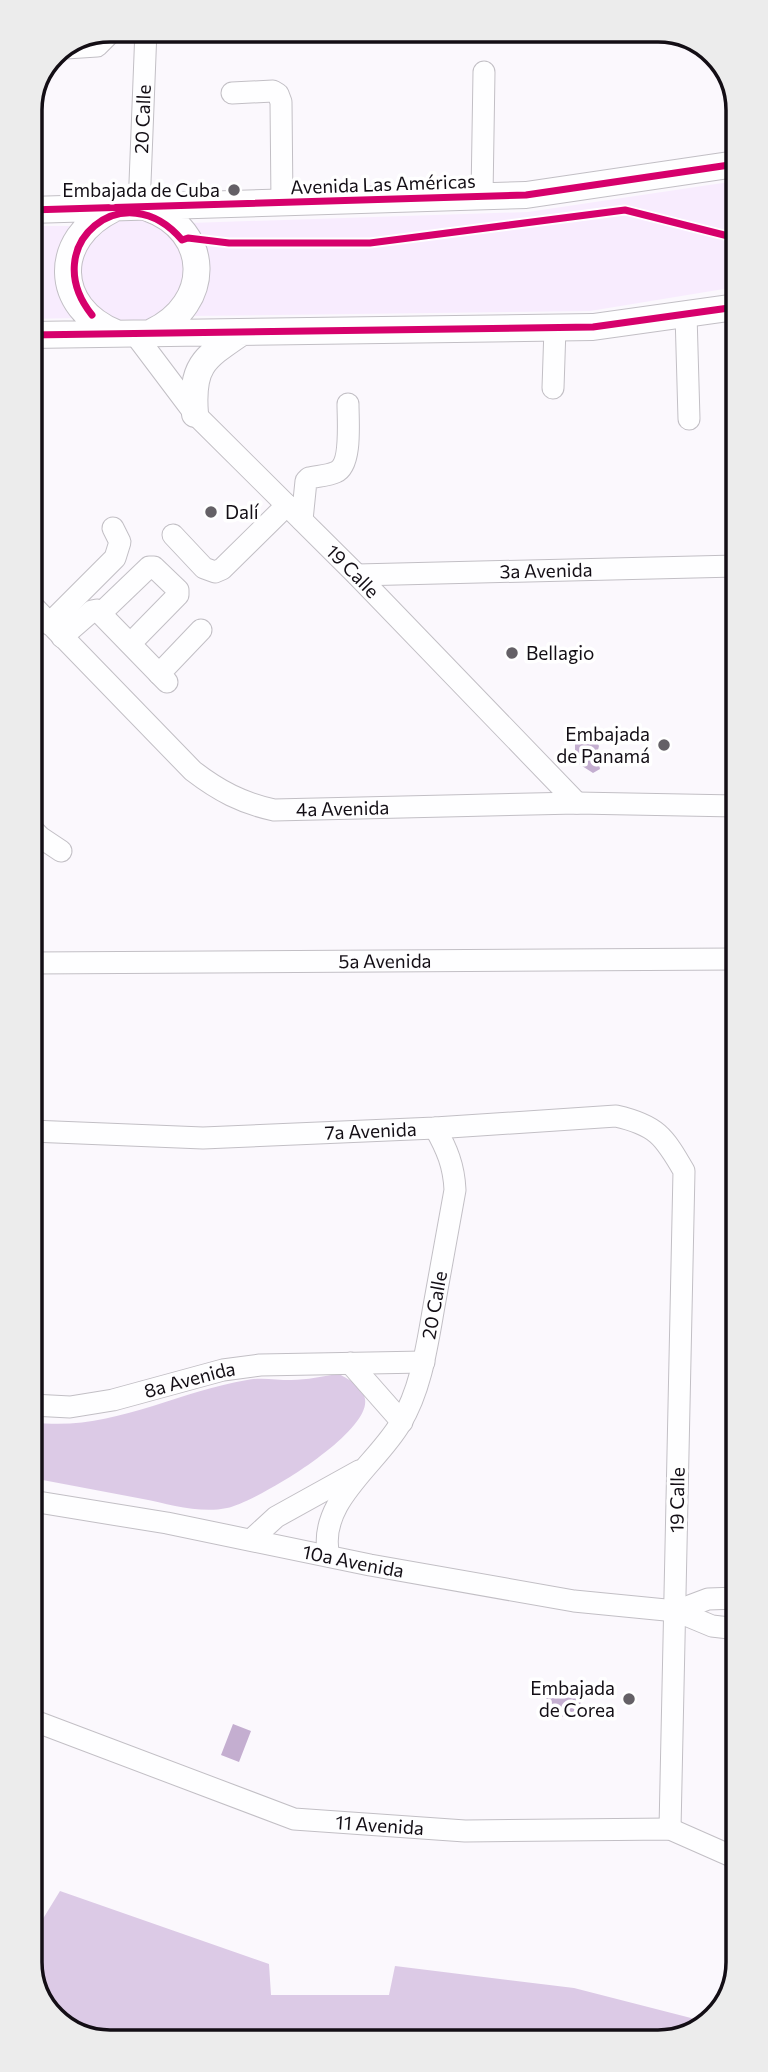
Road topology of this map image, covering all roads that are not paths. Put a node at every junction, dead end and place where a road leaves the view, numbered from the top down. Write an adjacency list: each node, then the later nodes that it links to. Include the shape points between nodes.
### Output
1 (146, 42): 7 (street, 20 Calle)
2 (484, 72): 5 (street)
3 (232, 93): 6 (street, via 278,94)
4 (726, 165): 5 (main road, Avenida Las Américas, via 526,195)
5 (482, 196): 6 (main road, Avenida Las Américas)
6 (282, 203): 7 (main road, Avenida Las Américas)
7 (143, 208): 8 (main road, Avenida Las Américas); 14 (main road, via 180,228 194,253 197,270 189,301 179,315 167,326)
8 (113, 209): 9 (main road, Avenida Las Américas); 14 (main road, via 82,229 73,246 69,282 75,300 100,326)
9 (42, 210)
10 (726, 308): 11 (main road)
11 (686, 314): 12 (main road); 19 (street)
12 (555, 328): 13 (main road); 16 (street)
13 (242, 332): 14 (main road); 18 (main road, via 206,358 193,390)
14 (134, 333): 15 (main road); 18 (street, 19 Calle)
15 (42, 335)
16 (553, 388)
17 (348, 404): 20 (street, via 344,466 309,478)
18 (195, 414): 20 (street, 19 Calle)
19 (689, 419)
20 (295, 513): 22 (street, via 215,572 204,568); 24 (street, 19 Calle)
21 (113, 528): 27 (street, via 120,542 115,558)
22 (173, 535)
23 (726, 566): 24 (street, 3a Avenida)
24 (357, 575): 30 (street, 19 Calle)
25 (101, 613): 27 (street, via 92,611); 29 (street); 29 (street, via 149,567 178,590)
26 (42, 615): 27 (street, 4a Avenida)
27 (56, 630): 30 (street, 4a Avenida, via 193,771 217,790 247,804 274,810)
28 (201, 630): 29 (street, via 163,678)
29 (131, 643)
30 (577, 803): 31 (street, 4a Avenida)
31 (726, 806)
32 (42, 838): 33 (street)
33 (61, 851)
34 (726, 959): 35 (street, 5a Avenida)
35 (42, 963)
36 (435, 1128): 37 (street, 7a Avenida, via 203,1139); 38 (street, 7a Avenida, via 616,1116 655,1130); 39 (street, 20 Calle, via 454,1169 455,1190)
37 (42, 1132)
38 (684, 1171): 48 (street, 19 Calle)
39 (424, 1362): 40 (street, 8a Avenida); 42 (street, 20 Calle)
40 (350, 1363): 41 (street, 8a Avenida, via 223,1370 113,1400 70,1407); 42 (street)
41 (42, 1406)
42 (402, 1422): 43 (street, 20 Calle)
43 (364, 1468): 45 (street, 20 Calle, via 276,1517); 46 (street, 20 Calle, via 334,1510 326,1541)
44 (42, 1503): 45 (street, 10a Avenida)
45 (253, 1539): 46 (street, 10a Avenida)
46 (329, 1556): 48 (street, 10a Avenida, via 574,1601)
47 (726, 1598): 48 (street, 10a Avenida, via 708,1599)
48 (676, 1611): 49 (street, 10a Avenida); 51 (street, 19 Calle)
49 (726, 1628)
50 (42, 1724): 51 (street, 11 Avenida, via 295,1819 465,1831)
51 (670, 1829): 52 (street, 11 Avenida)
52 (726, 1854)

